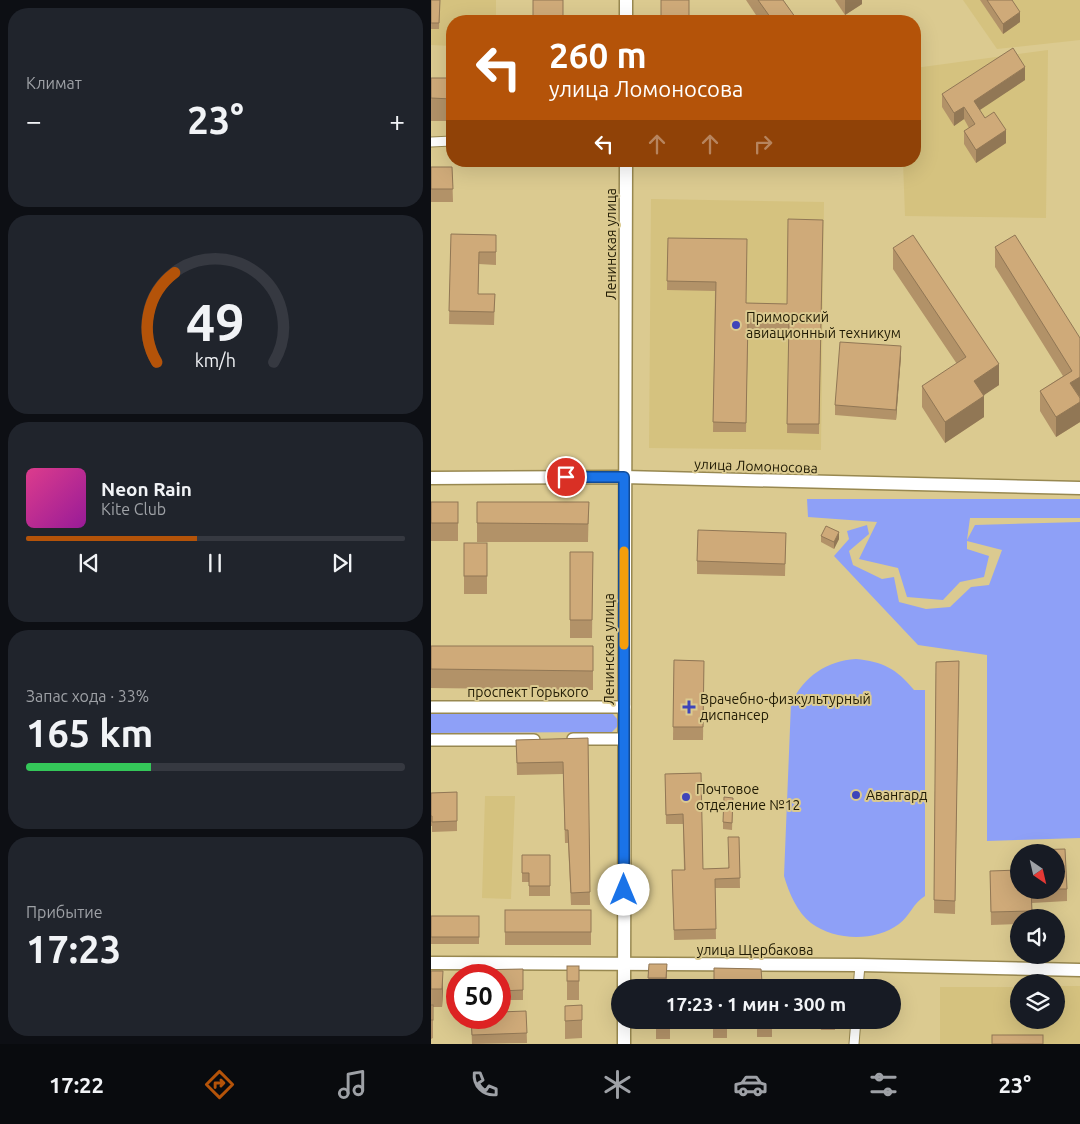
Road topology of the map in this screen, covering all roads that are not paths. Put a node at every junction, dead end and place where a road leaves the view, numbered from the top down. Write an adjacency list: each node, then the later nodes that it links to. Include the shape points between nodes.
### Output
1 (626, 0): 2 (main road)
2 (626, 15)
3 (446, 141): 4 (street)
4 (431, 142)
5 (626, 167): 6 (main road, Ленинская улица)
6 (624, 477): 7 (main road, улица Ломоносова); 8 (main road, улица Ломоносова); 10 (main road, Ленинская улица)
7 (431, 478)
8 (1080, 488)
9 (431, 707): 10 (street, проспект Горького)
10 (625, 707): 11 (main road, Ленинская улица)
11 (624, 739): 12 (street); 14 (main road, Ленинская улица)
12 (431, 740)
13 (431, 963): 14 (main road, улица Щербакова)
14 (624, 965): 15 (main road, улица Щербакова); 17 (main road, Ленинская улица)
15 (860, 965): 16 (main road, улица Щербакова); 18 (street)
16 (1080, 970)
17 (624, 979)
18 (859, 979)
19 (624, 1029): 21 (main road)
20 (855, 1029): 22 (street)
21 (624, 1044)
22 (854, 1044)

